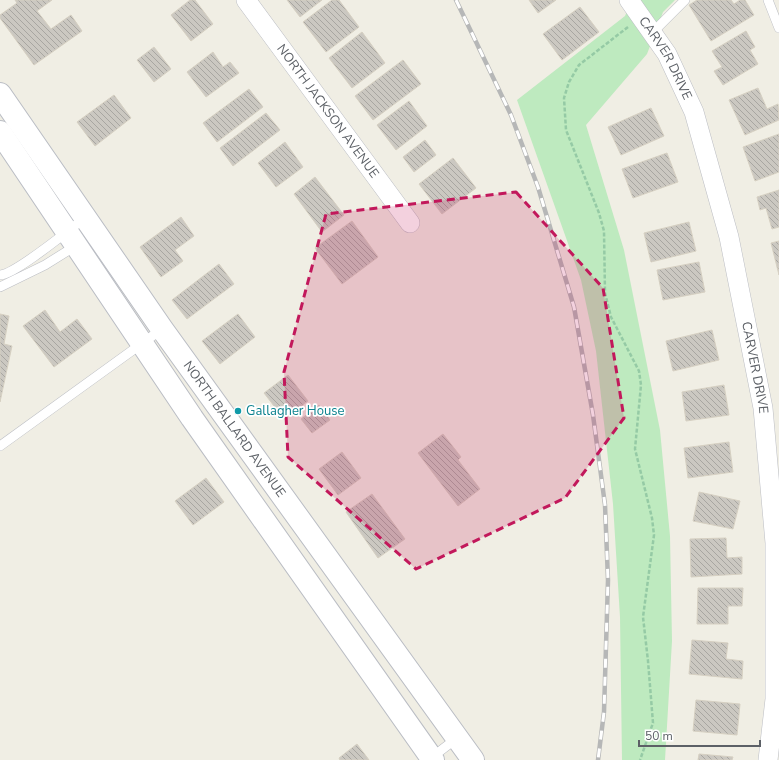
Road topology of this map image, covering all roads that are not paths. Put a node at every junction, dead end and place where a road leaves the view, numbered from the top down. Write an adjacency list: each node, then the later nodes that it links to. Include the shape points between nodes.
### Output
1 (246, 0): 9 (street, NORTH JACKSON AVENUE)
2 (685, 0): 6 (lane)
3 (768, 0): 5 (lane)
4 (633, 6): 6 (street, CARVER DRIVE)
5 (779, 28)
6 (652, 32): 16 (street, CARVER DRIVE, via 667,54 694,112 729,237 763,408 775,542)
7 (0, 94): 10 (main road, NORTH BALLARD AVENUE)
8 (0, 132): 11 (main road, NORTH BALLARD AVENUE)
9 (410, 222)
10 (91, 225): 11 (lane); 11 (lane); 13 (main road, NORTH BALLARD AVENUE)
11 (71, 239): 12 (lane); 12 (lane, via 46,265); 14 (main road, NORTH BALLARD AVENUE)
12 (3, 280)
13 (162, 329): 14 (lane); 17 (main road, NORTH BALLARD AVENUE)
14 (141, 344): 15 (lane); 18 (main road, NORTH BALLARD AVENUE)
15 (0, 446)
16 (776, 717): 20 (street, CARVER DRIVE)
17 (457, 738): 18 (lane); 19 (main road, NORTH BALLARD AVENUE)
18 (431, 759)
19 (473, 760)
20 (768, 760)

